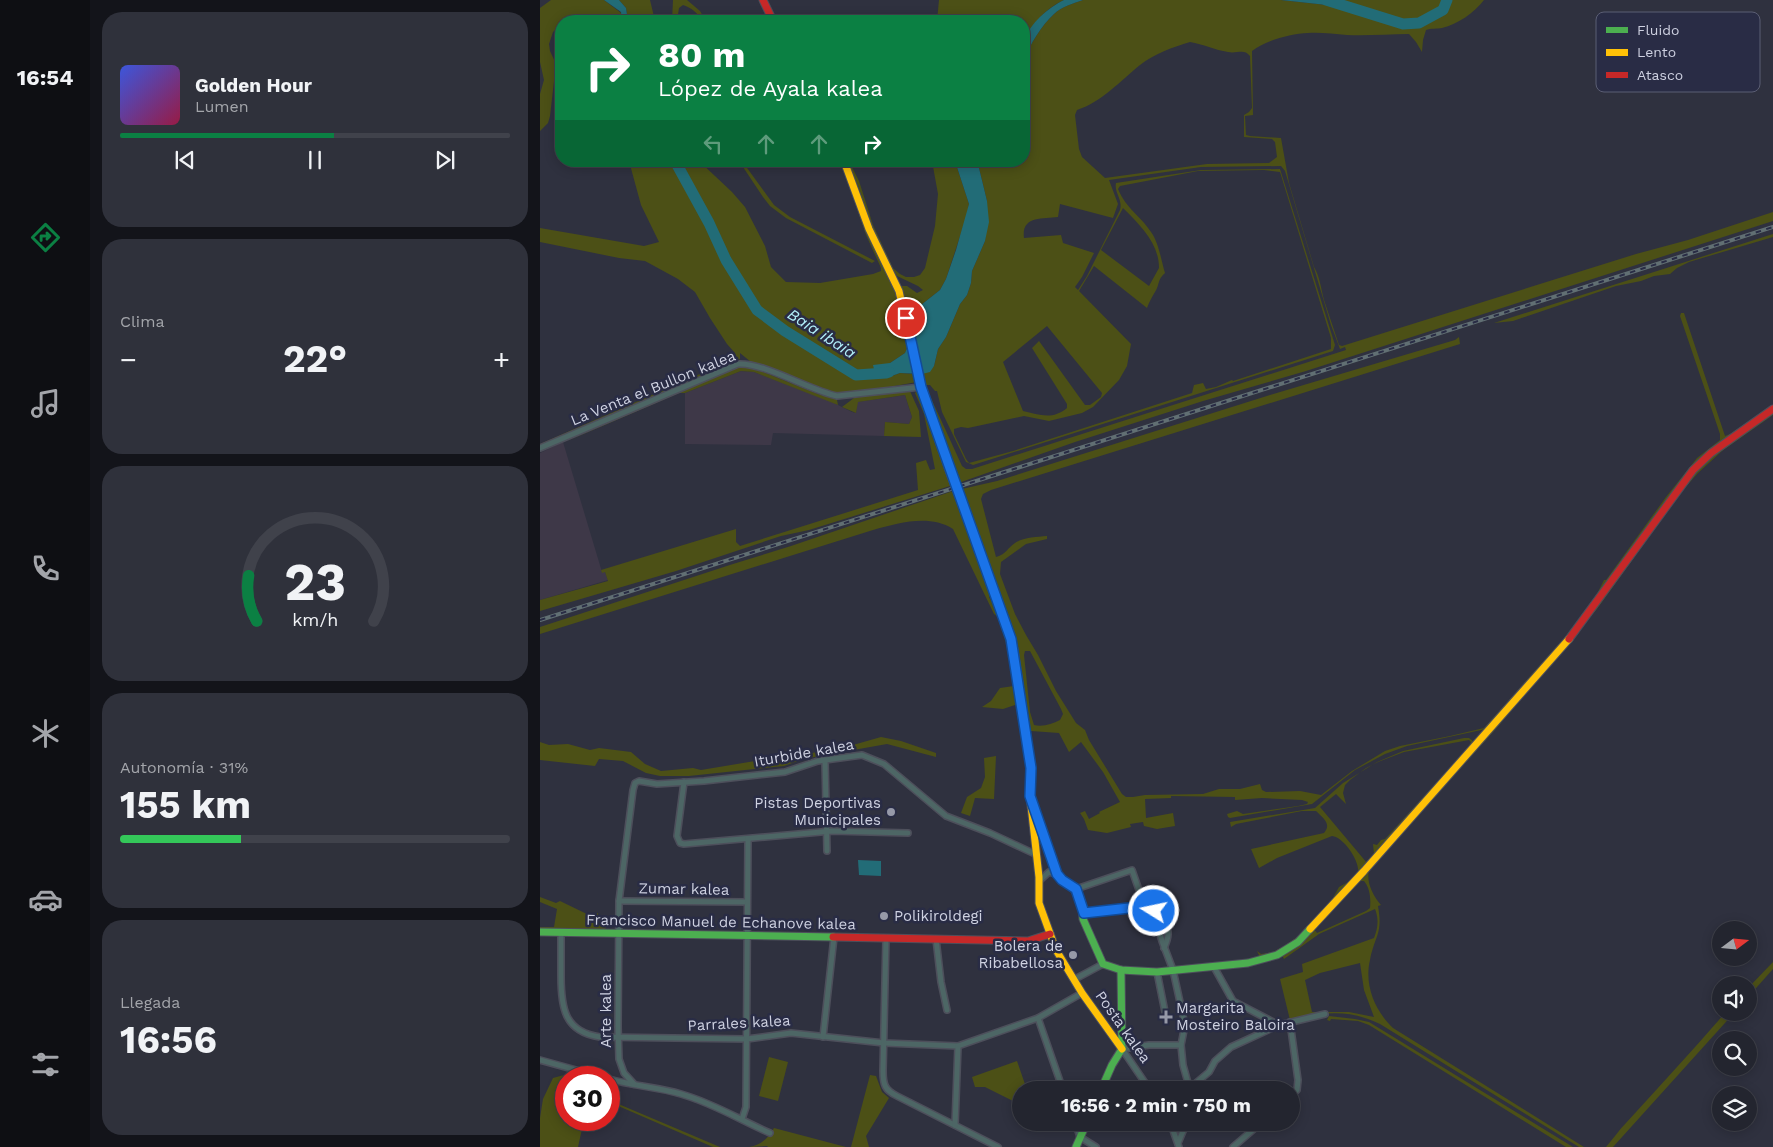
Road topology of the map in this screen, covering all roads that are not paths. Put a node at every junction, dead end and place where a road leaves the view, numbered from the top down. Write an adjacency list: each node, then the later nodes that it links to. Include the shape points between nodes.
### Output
1 (763, 0): 2 (street)
2 (770, 15)
3 (847, 167): 4 (street, via 869,229 899,292)
4 (921, 387): 6 (street, La Venta el Bullon kalea, via 837,396 746,363 738,364); 10 (street, bridge, via 1011,639 1031,768)
5 (1773, 409): 33 (street, via 1711,453 1693,470 1575,632 1307,934 1277,954 1256,961)
6 (540, 448)
7 (825, 760): 9 (street, Iturbide kalea, via 785,772); 11 (street); 15 (street, Iturbide kalea, via 862,755 877,760 946,816)
8 (639, 781): 9 (street, Iturbide kalea, via 657,784); 19 (street, Arte kalea, via 633,790)
9 (684, 782): 13 (street, via 677,831 680,843 689,845)
10 (1030, 796): 15 (street, Posta kalea); 16 (street)
11 (826, 832): 12 (street); 13 (street); 14 (street)
12 (908, 834)
13 (748, 839): 20 (street)
14 (826, 851)
15 (1035, 854): 17 (street, Posta kalea)
16 (1057, 874): 17 (street, via 1049,872); 18 (street)
17 (1039, 881): 26 (street, Posta kalea, via 1039,903)
18 (1076, 889): 21 (street, via 1132,870); 22 (street)
19 (619, 900): 20 (street, Zumar kalea); 25 (street, Arte kalea)
20 (748, 902): 27 (street)
21 (1147, 906): 22 (street); 31 (street, via 1154,911); 31 (street, via 1161,910 1164,916 1169,933)
22 (1084, 913): 32 (street, via 1083,919)
23 (540, 932): 24 (street, Francisco Manuel de Echanove kalea)
24 (561, 933): 25 (street, Francisco Manuel de Echanove kalea); 45 (street, Parrales kalea, via 561,995 568,1018 575,1027 591,1036)
25 (618, 934): 27 (street, Francisco Manuel de Echanove kalea); 45 (street, Arte kalea)
26 (1050, 934): 30 (street, Francisco Manuel de Echanove kalea, via 1028,941); 37 (street, Posta kalea, via 1056,950)
27 (747, 936): 28 (street, Francisco Manuel de Echanove kalea); 47 (street)
28 (834, 937): 29 (street, Francisco Manuel de Echanove kalea); 46 (street)
29 (886, 938): 30 (street, Francisco Manuel de Echanove kalea); 48 (street)
30 (936, 939): 39 (street)
31 (1164, 948): 35 (street)
32 (1103, 964): 34 (street); 37 (street)
33 (1214, 967): 35 (street); 44 (street, via 1234,1001)
34 (1121, 970): 36 (street); 51 (street)
35 (1173, 970): 36 (street); 49 (street, via 1185,1025)
36 (1157, 972): 40 (street)
37 (1075, 979): 38 (street, Posta kalea)
38 (1082, 993): 42 (street, Parrales kalea); 51 (street, Posta kalea)
39 (947, 1010)
40 (1165, 1012)
41 (1325, 1014): 43 (street)
42 (1038, 1018): 50 (street, Parrales kalea); 55 (street)
43 (1290, 1022): 44 (street); 60 (street)
44 (1279, 1025): 59 (street, via 1230,1048)
45 (618, 1037): 47 (street, Parrales kalea); 61 (street, Arte kalea, via 621,1066)
46 (823, 1037): 47 (street, Parrales kalea, via 791,1033); 48 (street, Parrales kalea)
47 (747, 1038): 62 (street, via 746,1107)
48 (884, 1043): 50 (street, Parrales kalea); 63 (street, via 883,1081 887,1091)
49 (1181, 1045): 51 (street); 58 (street)
50 (958, 1046): 63 (street)
51 (1122, 1049): 56 (street); 57 (street, Posta kalea)
52 (540, 1060): 53 (street)
53 (562, 1066)
54 (620, 1081): 61 (street)
55 (1060, 1081)
56 (1105, 1081)
57 (1144, 1081)
58 (1188, 1081)
59 (1199, 1081)
60 (1298, 1081)
61 (634, 1084): 62 (street, via 682,1094)
62 (742, 1119): 69 (street)
63 (955, 1125): 72 (street)
64 (1078, 1131): 70 (street)
65 (1083, 1131): 70 (street)
66 (1183, 1131): 68 (street); 71 (street)
67 (1252, 1131): 75 (street)
68 (1174, 1132): 71 (street)
69 (770, 1133)
70 (1080, 1137): 73 (street); 74 (street)
71 (1179, 1145)
72 (998, 1147)
73 (1076, 1147)
74 (1096, 1147)
75 (1233, 1147)

